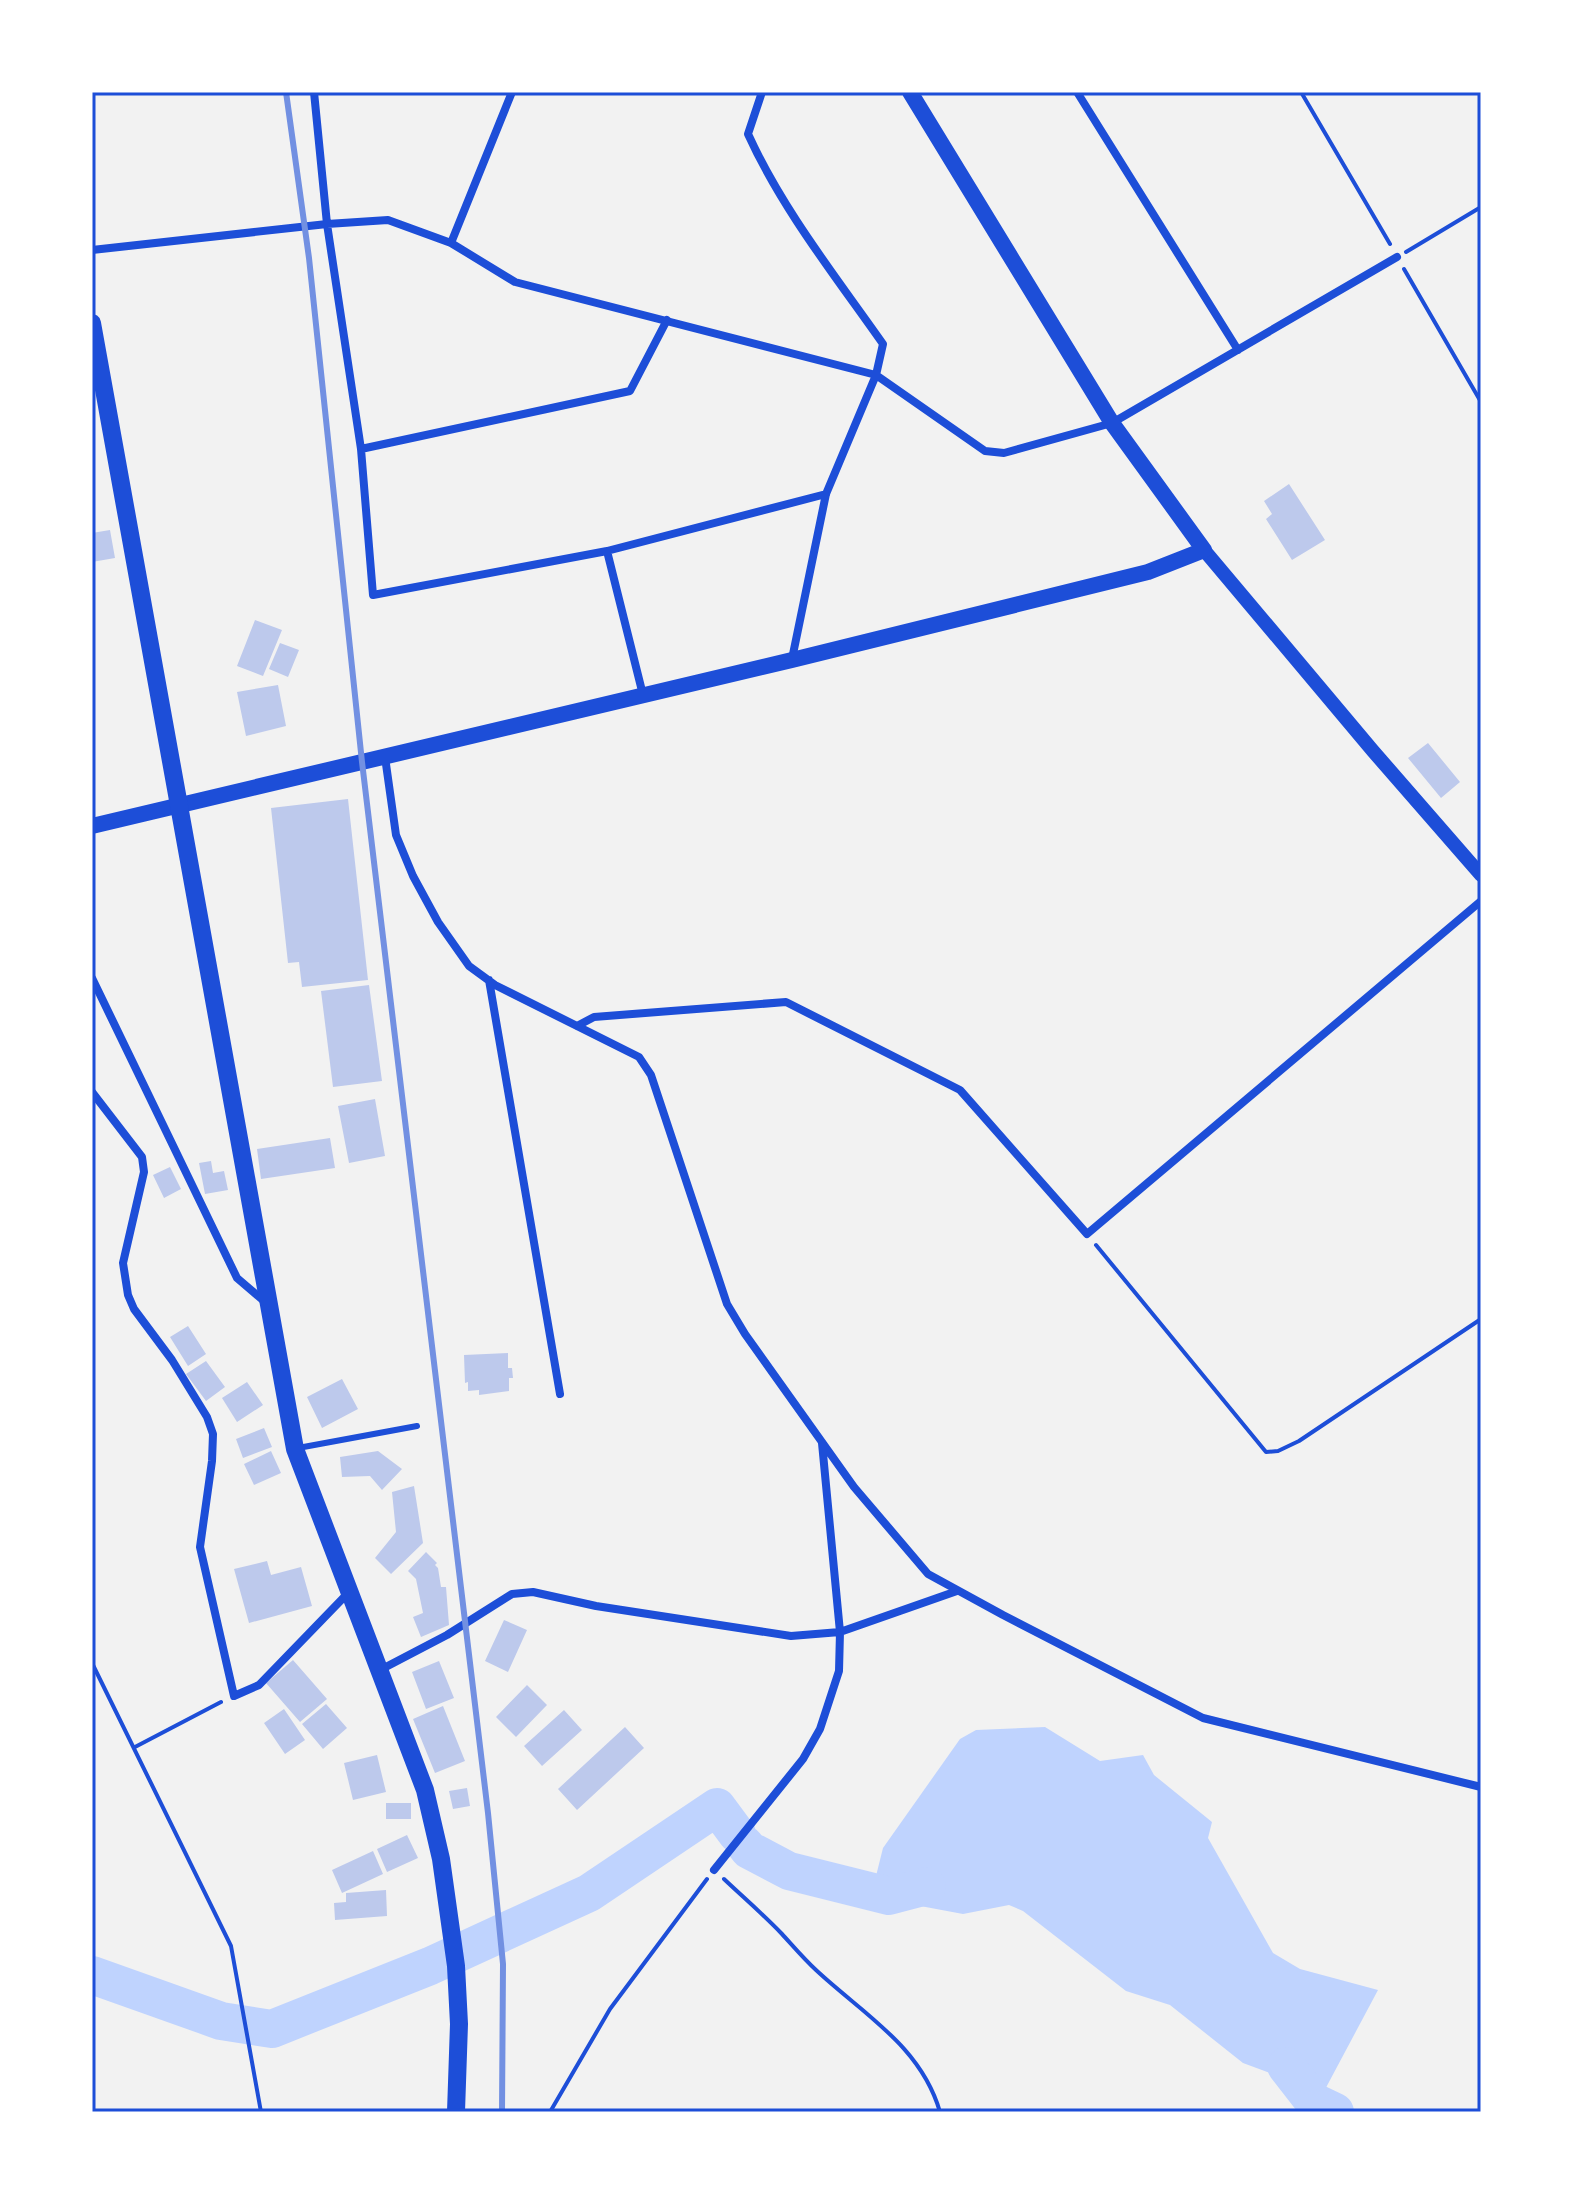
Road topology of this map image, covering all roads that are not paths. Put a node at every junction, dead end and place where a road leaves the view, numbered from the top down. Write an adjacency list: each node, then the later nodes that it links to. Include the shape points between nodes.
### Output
1 (314, 92): 6 (street)
2 (512, 92): 7 (street)
3 (762, 92): 13 (street, via 748,134 802,227 883,344)
4 (910, 92): 14 (main road)
5 (1077, 92): 12 (street)
6 (327, 224): 7 (street, via 388,220); 8 (street); 15 (street)
7 (451, 243): 10 (street, via 515,282)
8 (92, 250)
9 (1397, 257): 12 (street)
10 (667, 320): 13 (street); 15 (street, via 630,391)
11 (92, 323): 22 (main road)
12 (1238, 350): 14 (street)
13 (876, 375): 14 (street, via 985,451 1004,453); 16 (street)
14 (1112, 423): 17 (main road)
15 (361, 449): 18 (street, via 373,595)
16 (826, 494): 18 (street); 19 (street)
17 (1204, 550): 19 (main road, via 1148,572); 24 (street)
18 (607, 551): 20 (street)
19 (792, 660): 20 (main road)
20 (643, 695): 21 (main road)
21 (385, 756): 22 (main road); 27 (street, via 396,835 413,876 469,966)
22 (180, 805): 23 (main road); 30 (main road)
23 (92, 826)
24 (1481, 875)
25 (1481, 901): 28 (street, via 1087,1234 960,1090 786,1002 594,1017)
26 (92, 978): 30 (street, via 237,1278)
27 (489, 980): 28 (street); 31 (street)
28 (577, 1026): 33 (street, via 639,1057 651,1075 727,1304)
29 (92, 1092): 36 (street, via 142,1157 144,1172 123,1263 128,1295 213,1434 200,1547 234,1696 259,1685)
30 (268, 1304): 34 (main road)
31 (560, 1394)
32 (417, 1426): 34 (lane)
33 (821, 1442): 35 (street, via 928,1574); 37 (street)
34 (295, 1449): 36 (main road)
35 (957, 1591): 37 (street); 39 (street, via 1203,1718)
36 (350, 1592): 38 (main road)
37 (840, 1632): 38 (street, via 791,1636 533,1592 512,1594); 40 (street, via 839,1671 820,1729 803,1759)
38 (380, 1670): 41 (main road, via 425,1790 441,1859 456,1966)
39 (1481, 1787)
40 (714, 1870)
41 (456, 2112)

